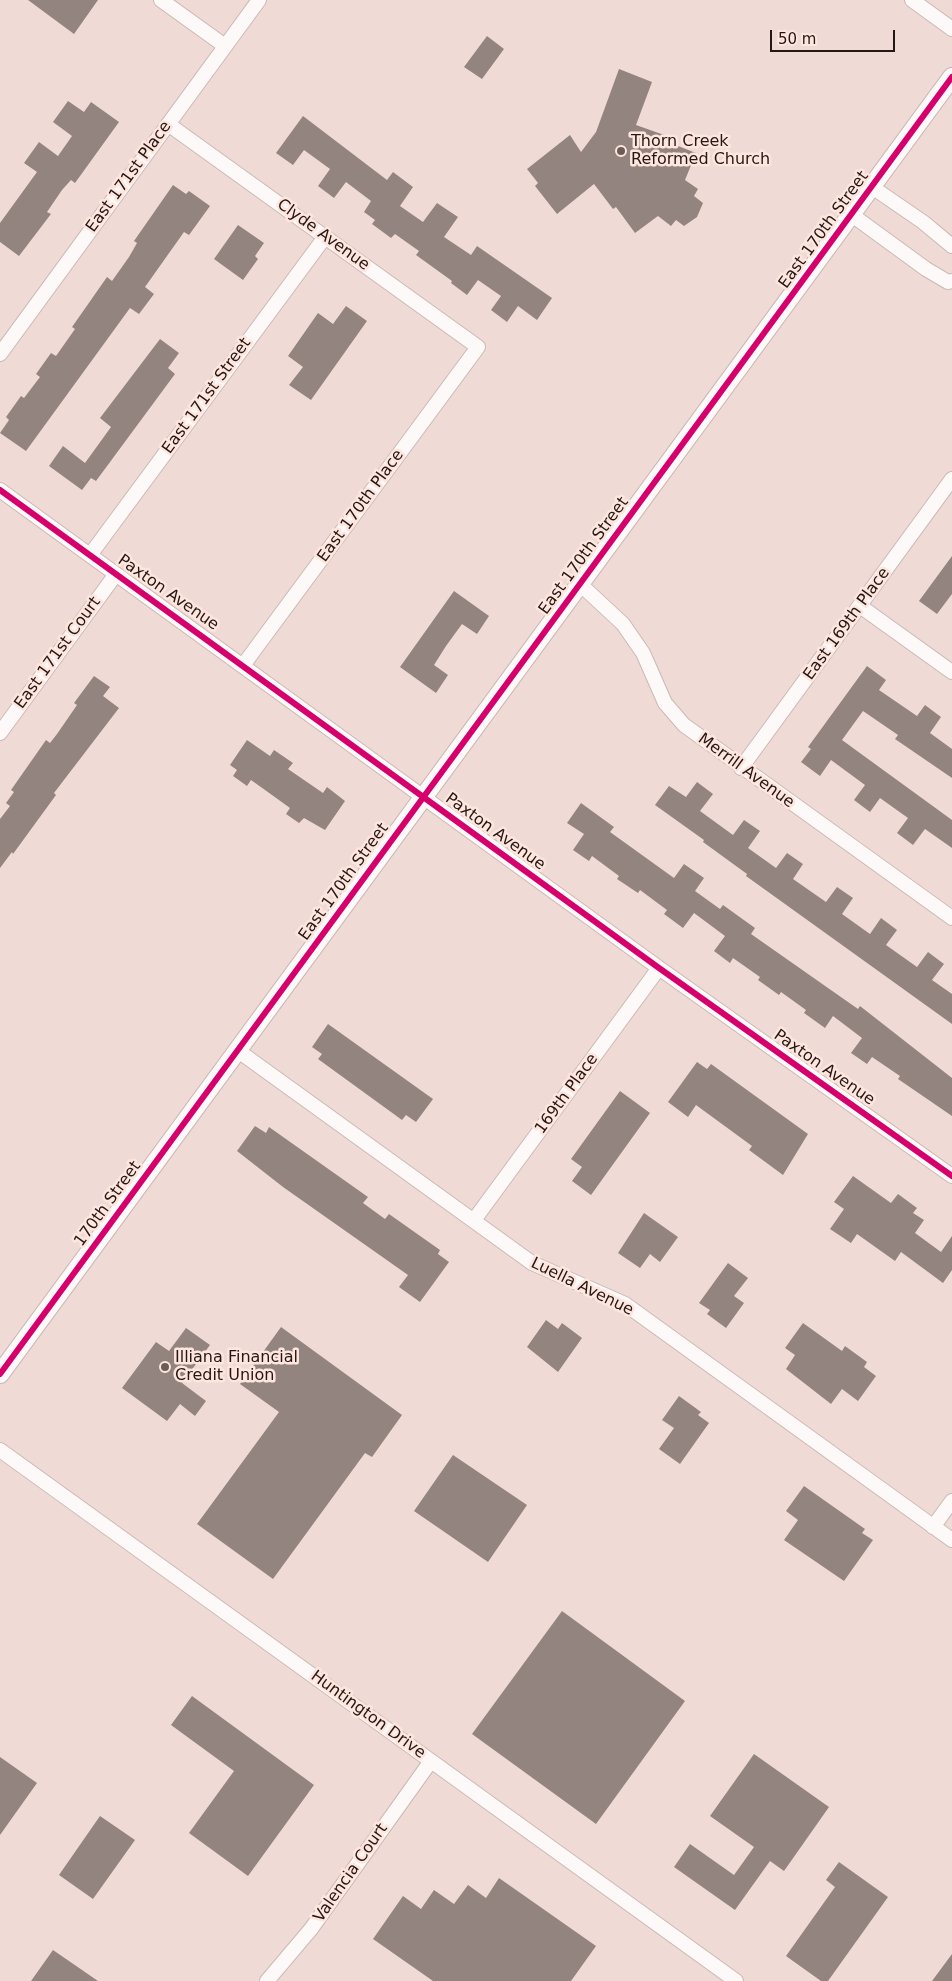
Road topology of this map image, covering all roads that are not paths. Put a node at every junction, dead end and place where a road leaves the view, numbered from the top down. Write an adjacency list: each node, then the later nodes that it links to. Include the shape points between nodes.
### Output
1 (161, 0): 5 (street)
2 (259, 0): 5 (street, East 171st Place)
3 (912, 0): 4 (street)
4 (952, 29)
5 (225, 46): 7 (street, East 171st Place)
6 (952, 77): 8 (street, East 170th Street)
7 (168, 124): 10 (street, Clyde Avenue); 14 (street, East 171st Place)
8 (872, 187): 9 (street, East 170th Street); 11 (street, via 924,222)
9 (852, 215): 12 (street, via 926,269 948,282); 19 (street, East 170th Street)
10 (325, 237): 13 (street, Clyde Avenue); 17 (street, East 171st Street)
11 (952, 246)
12 (952, 281)
13 (478, 347): 21 (street, East 170th Place)
14 (0, 354)
15 (952, 479): 20 (street, East 169th Place)
16 (0, 490): 17 (street, Paxton Avenue)
17 (90, 555): 18 (street, Paxton Avenue)
18 (116, 574): 21 (street, Paxton Avenue); 23 (street, East 171st Court)
19 (580, 584): 24 (street, Merrill Avenue, via 623,624 642,653 665,703 684,725); 25 (street, East 170th Street)
20 (860, 606): 22 (street); 24 (street, East 169th Place)
21 (244, 664): 25 (street, Paxton Avenue)
22 (952, 672)
23 (0, 733)
24 (741, 768): 26 (street, Merrill Avenue)
25 (424, 797): 27 (street, Paxton Avenue); 28 (street, East 170th Street)
26 (952, 918)
27 (660, 968): 29 (street, Paxton Avenue); 30 (street, 169th Place)
28 (238, 1050): 30 (street, Luella Avenue); 31 (street, 170th Street)
29 (952, 1176)
30 (474, 1220): 34 (street, Luella Avenue, via 532,1264 624,1304)
31 (0, 1374)
32 (0, 1450): 36 (street, Huntington Drive)
33 (952, 1501): 34 (street)
34 (933, 1527): 35 (street, Luella Avenue)
35 (952, 1540)
36 (431, 1761): 37 (street, Valencia Court, via 311,1929); 38 (street, Huntington Drive)
37 (267, 1981)
38 (736, 1981)

